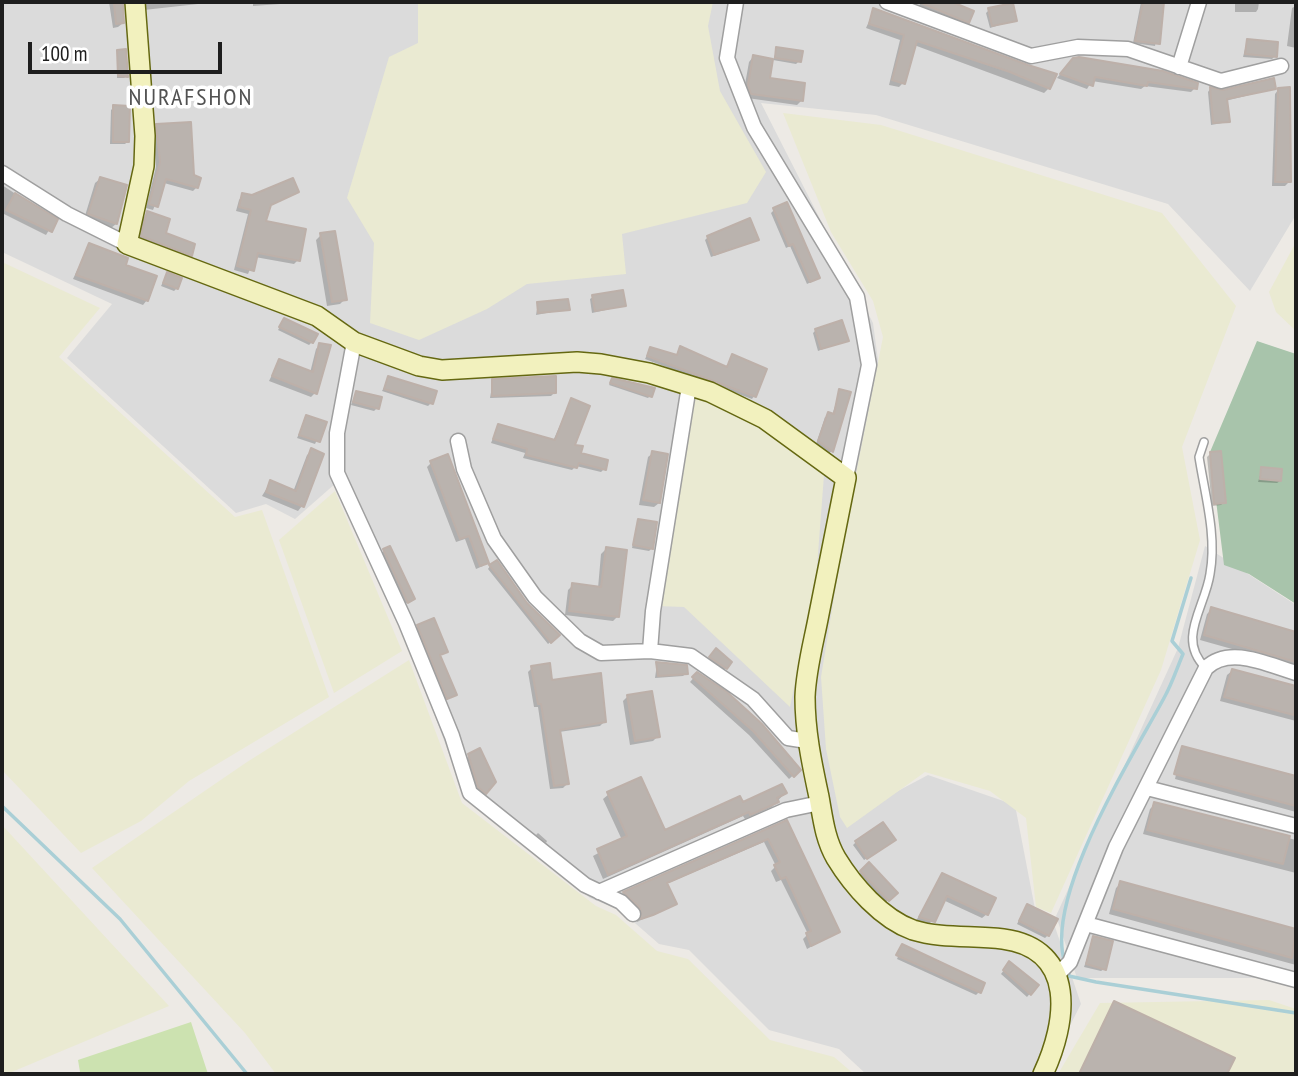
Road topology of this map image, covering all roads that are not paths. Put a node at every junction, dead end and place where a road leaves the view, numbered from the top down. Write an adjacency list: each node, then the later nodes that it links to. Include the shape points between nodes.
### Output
1 (135, 2): 8 (street, via 144,146 139,198)
2 (736, 2): 13 (street, via 727,58 754,127 857,297 869,365)
3 (887, 2): 6 (street, via 1031,56 1078,47 1128,49)
4 (1199, 2): 6 (street)
5 (1281, 66): 6 (street, via 1222,80)
6 (1179, 67)
7 (2, 173): 8 (street, via 67,214)
8 (127, 244): 9 (street, via 317,316)
9 (354, 342): 10 (street, via 431,369 577,362 625,368); 21 (street, via 337,433 337,473 406,623 470,793)
10 (689, 386): 13 (street, via 765,419); 14 (street)
11 (458, 441): 14 (street, via 464,469 494,539 535,597 580,641 601,653)
12 (1204, 442): 15 (lane, via 1199,457 1213,558 1191,636 1195,657)
13 (846, 478): 17 (street, via 807,680)
14 (650, 651): 17 (street, via 691,656 753,699 788,738)
15 (1206, 668): 16 (street, via 1220,657 1231,656); 18 (street)
16 (1296, 673)
17 (807, 741): 19 (street)
18 (1147, 788): 20 (street); 23 (street, via 1116,847)
19 (820, 803): 21 (street, via 786,810); 24 (street, via 836,858 893,919 925,932 1022,943)
20 (1296, 826)
21 (599, 892): 22 (street, via 621,902)
22 (633, 914)
23 (1086, 924): 24 (street); 25 (street)
24 (1063, 969): 26 (street, via 1063,1007)
25 (1296, 980)
26 (1043, 1074)

